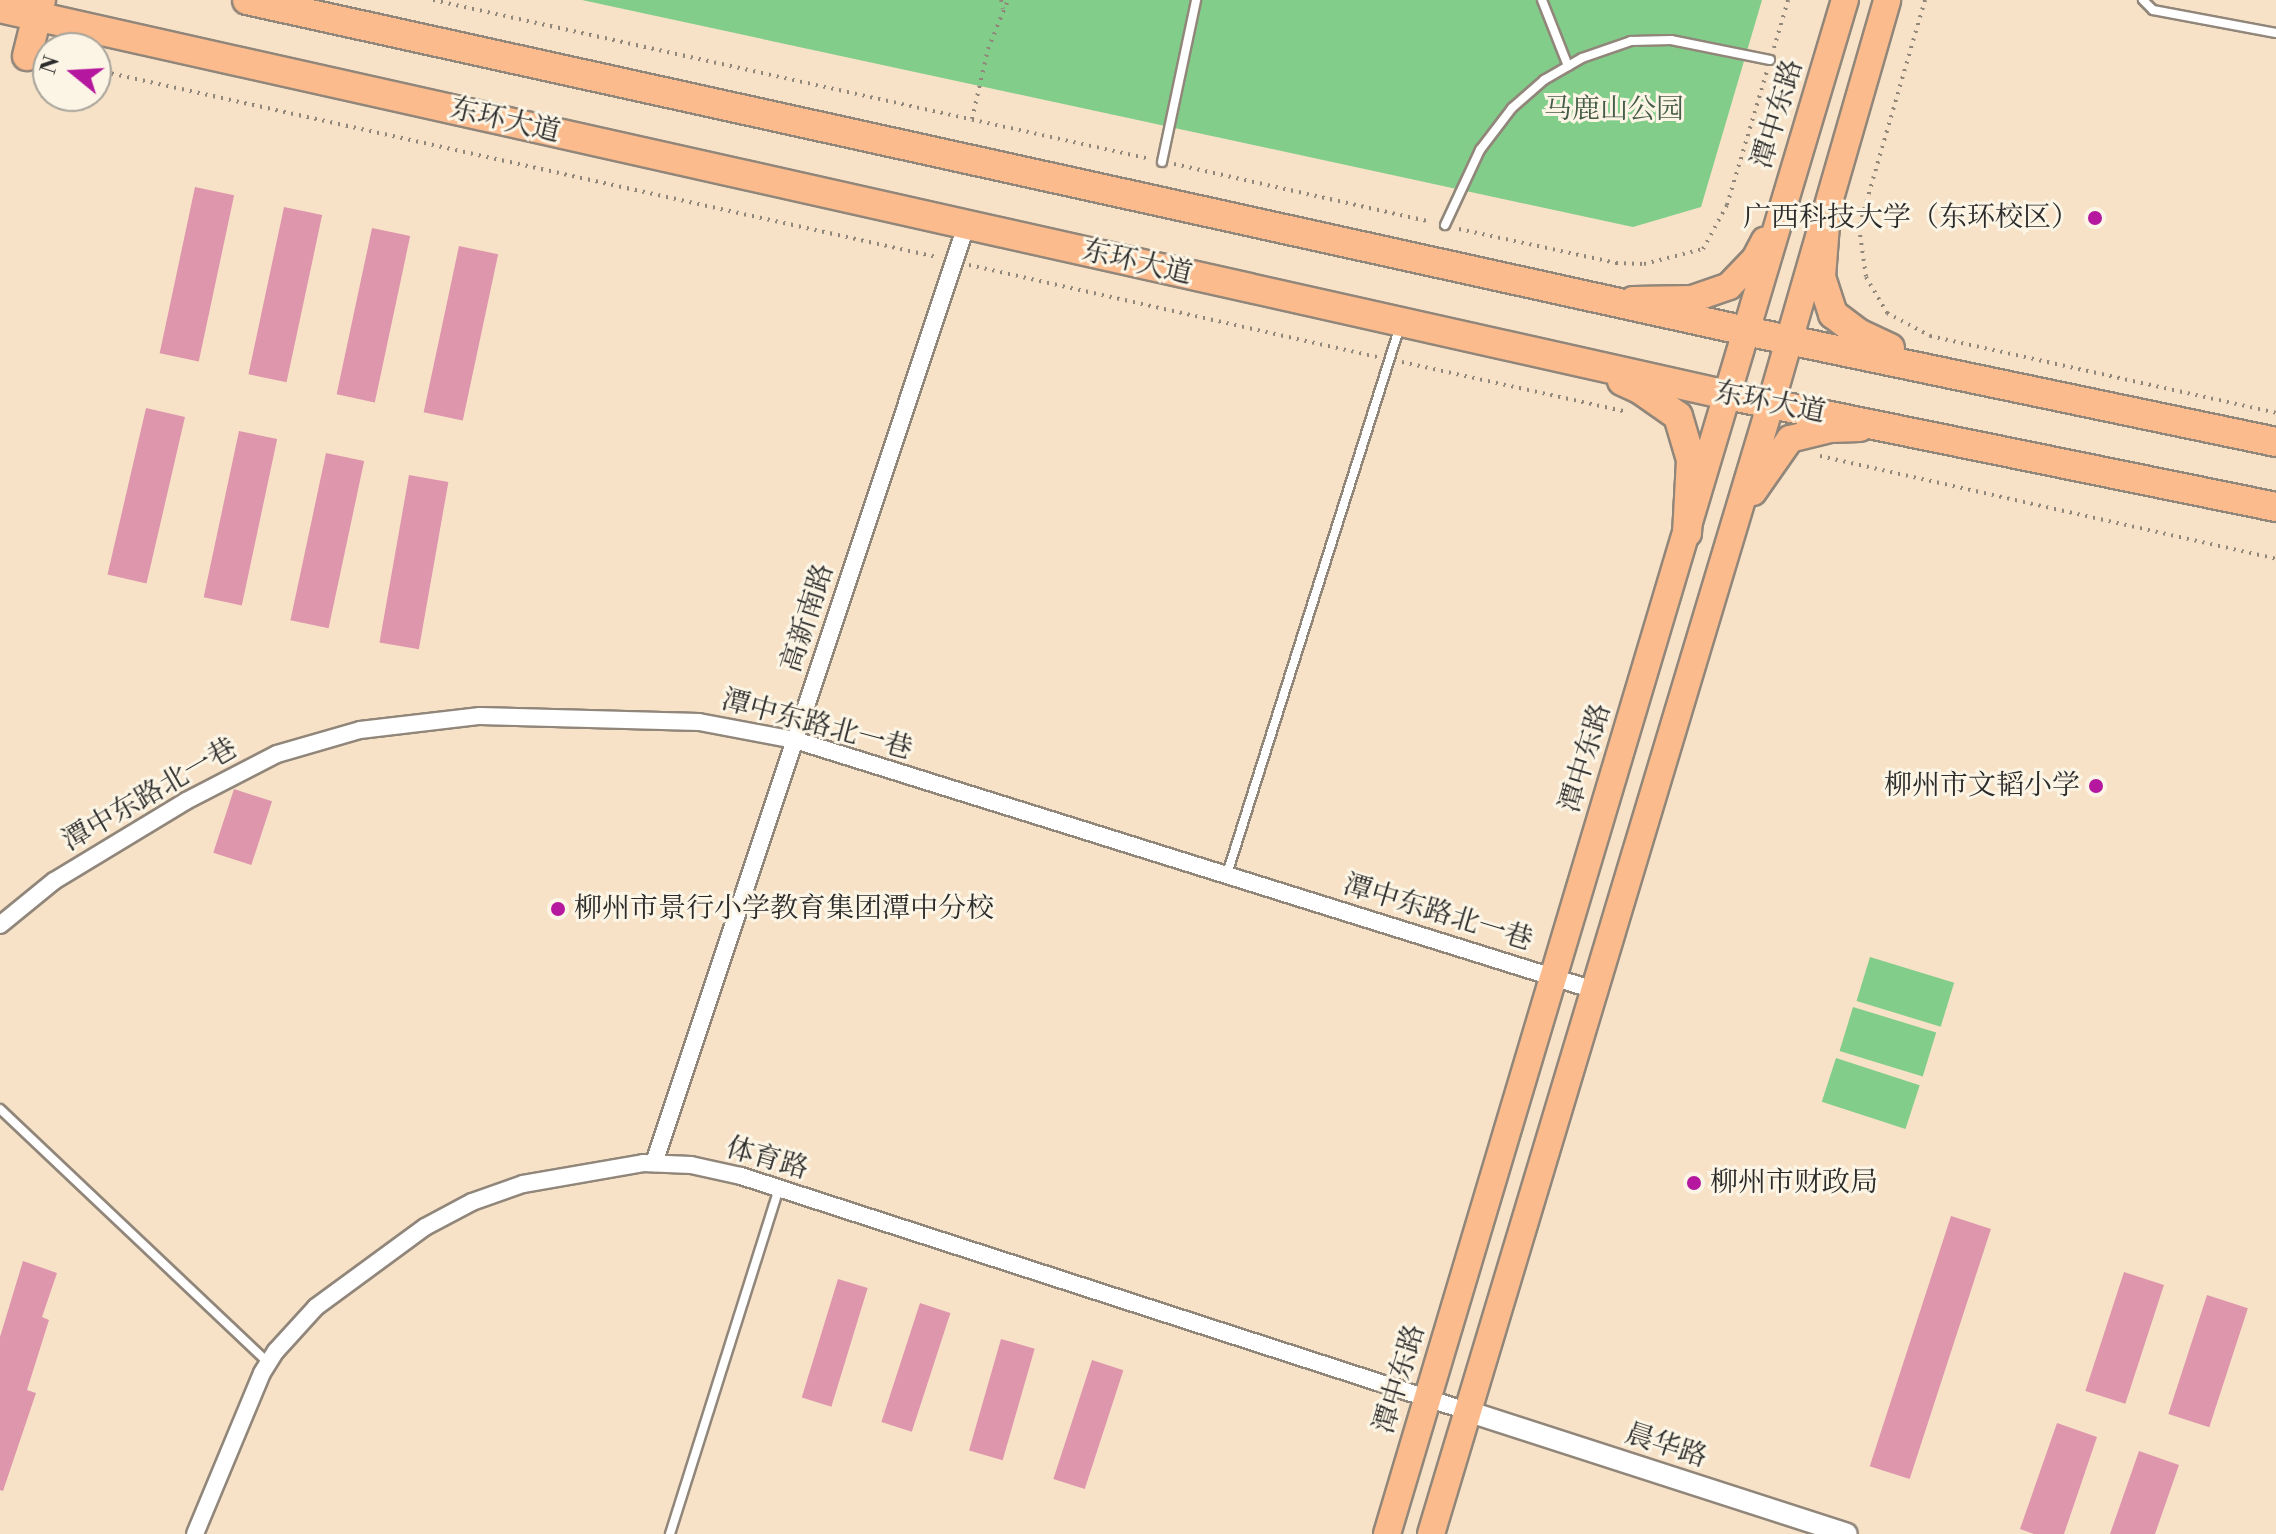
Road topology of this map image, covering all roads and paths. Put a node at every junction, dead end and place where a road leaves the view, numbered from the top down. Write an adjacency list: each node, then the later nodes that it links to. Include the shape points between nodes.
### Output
1 (247, 0): 25 (highway)
2 (1001, 0): 12 (path)
3 (1008, 0): 12 (path)
4 (1196, 0): 19 (lane)
5 (1542, 0): 16 (lane)
6 (1845, 0): 20 (main road, 潭中东路)
7 (1887, 0): 21 (main road)
8 (1925, 0): 34 (path, via 1859,227 1866,277 1887,313 1930,336)
9 (2143, 0): 13 (lane, via 2153,10)
10 (0, 8): 11 (highway, 东环大道)
11 (39, 8): 14 (highway); 23 (highway, 东环大道)
12 (1003, 12): 18 (path, via 988,49)
13 (2276, 33)
14 (27, 56)
15 (1770, 60): 16 (lane, via 1671,40 1631,41)
16 (1568, 66): 22 (lane, via 1512,108 1488,140)
17 (112, 74): 24 (path)
18 (972, 119)
19 (1162, 162)
20 (1786, 197): 25 (main road, via 1755,259 1729,286 1692,299); 27 (main road, 潭中东路)
21 (1826, 212): 28 (main road); 31 (highway, via 1821,277 1833,314 1860,334)
22 (1445, 225)
23 (966, 226): 24 (street, 高新南路); 26 (highway, 东环大道)
24 (954, 261): 29 (path); 43 (street, 高新南路)
25 (1606, 300): 27 (highway)
26 (1401, 322): 29 (lane); 30 (highway, 东环大道)
27 (1746, 331): 28 (highway); 32 (main road, 潭中东路)
28 (1789, 338): 31 (highway); 33 (main road)
29 (1390, 359): 35 (path); 44 (lane)
30 (1577, 362): 32 (highway, 东环大道); 40 (highway, via 1641,390 1678,416 1691,460)
31 (1942, 371): 37 (highway)
32 (1727, 395): 33 (highway, 东环大道); 40 (main road, 潭中东路)
33 (1771, 403): 36 (highway, 东环大道); 41 (main road)
34 (2276, 413)
35 (1640, 415)
36 (1889, 427): 39 (highway, 东环大道); 41 (main road, via 1830,429 1790,439 1761,477)
37 (2276, 442)
38 (1812, 454): 42 (path)
39 (2276, 507)
40 (1687, 533): 46 (main road, 潭中东路)
41 (1730, 539): 47 (main road)
42 (2276, 559)
43 (795, 740): 44 (street, 潭中东路北一巷); 45 (street, 潭中东路北一巷, via 699,722 480,716 360,730 277,754 186,801 54,881); 49 (street, 高新南路)
44 (1227, 874): 46 (street, 潭中东路北一巷)
45 (0, 925)
46 (1553, 977): 47 (street, 潭中东路北一巷); 52 (main road, 潭中东路)
47 (1594, 990): 53 (main road)
48 (0, 1109): 51 (lane)
49 (654, 1163): 50 (street, 体育路, via 691,1165); 51 (street, 体育路, via 593,1169 472,1202 425,1227 316,1307)
50 (779, 1188): 52 (street, 体育路); 55 (lane)
51 (268, 1362): 54 (street, 体育路)
52 (1428, 1399): 53 (street, 体育路); 56 (main road, 潭中东路)
53 (1467, 1411): 57 (main road); 58 (street, 晨华路)
54 (195, 1534)
55 (670, 1534)
56 (1387, 1534)
57 (1431, 1534)
58 (1847, 1534)

